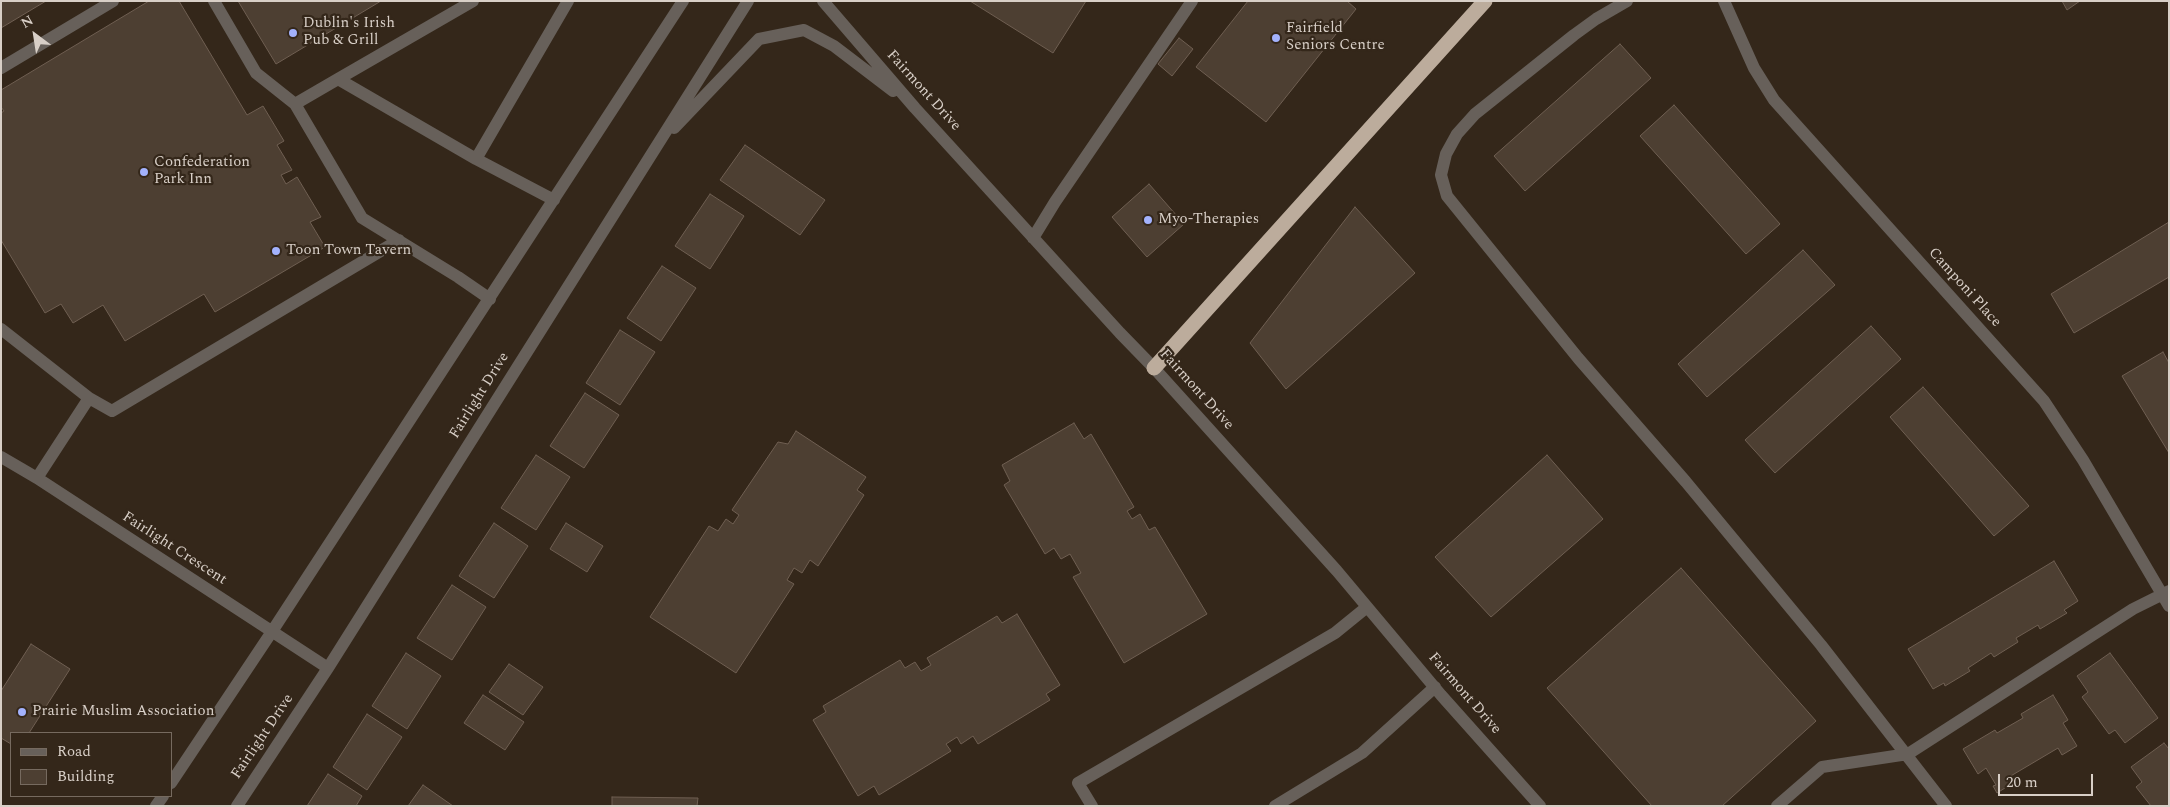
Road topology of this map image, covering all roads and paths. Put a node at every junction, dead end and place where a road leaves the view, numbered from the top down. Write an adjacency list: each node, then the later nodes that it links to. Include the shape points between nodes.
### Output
1 (113, 1): 12 (street)
2 (214, 1): 14 (street, via 256,73)
3 (473, 1): 13 (street)
4 (568, 1): 17 (street)
5 (684, 1): 18 (street)
6 (748, 1): 16 (street, Fairlight Drive)
7 (823, 1): 15 (street, Fairmont Drive)
8 (1192, 1): 19 (street)
9 (1485, 1): 23 (highway)
10 (1627, 1): 33 (street, via 1574,35 1475,114 1457,134 1446,154 1441,175 1447,196 1578,358 1822,645)
11 (1724, 1): 27 (street, Camponi Place, via 1754,68 1774,100 2044,401)
12 (1, 68)
13 (338, 79): 14 (street); 17 (street)
14 (295, 104): 20 (street, via 362,218)
15 (915, 108): 16 (street, via 834,46 804,30 759,39); 19 (street, Fairmont Drive)
16 (654, 150): 31 (street, Fairlight Drive)
17 (476, 159): 18 (street)
18 (554, 200): 21 (street)
19 (1033, 238): 23 (street, Fairmont Drive)
20 (399, 240): 21 (street); 24 (street, via 112,411)
21 (490, 299): 30 (street)
22 (1, 329): 24 (street)
23 (1154, 368): 29 (street, Fairmont Drive)
24 (88, 398): 26 (street)
25 (1, 457): 26 (street, Fairlight Crescent)
26 (37, 478): 30 (street, Fairlight Crescent)
27 (2165, 592): 28 (street, Camponi Place); 33 (street, via 2132,609)
28 (2169, 606)
29 (1367, 607): 32 (street, Fairmont Drive); 36 (street, via 1335,633 1078,782)
30 (271, 633): 31 (street, Fairlight Crescent); 34 (street)
31 (328, 668): 35 (street, Fairlight Drive)
32 (1435, 687): 37 (street, via 1362,754); 38 (street, Fairmont Drive)
33 (1908, 754): 39 (street, via 1822,767); 40 (street)
34 (172, 782)
35 (237, 806)
36 (1092, 806)
37 (1275, 806)
38 (1540, 806)
39 (1778, 806)
40 (1946, 806)

